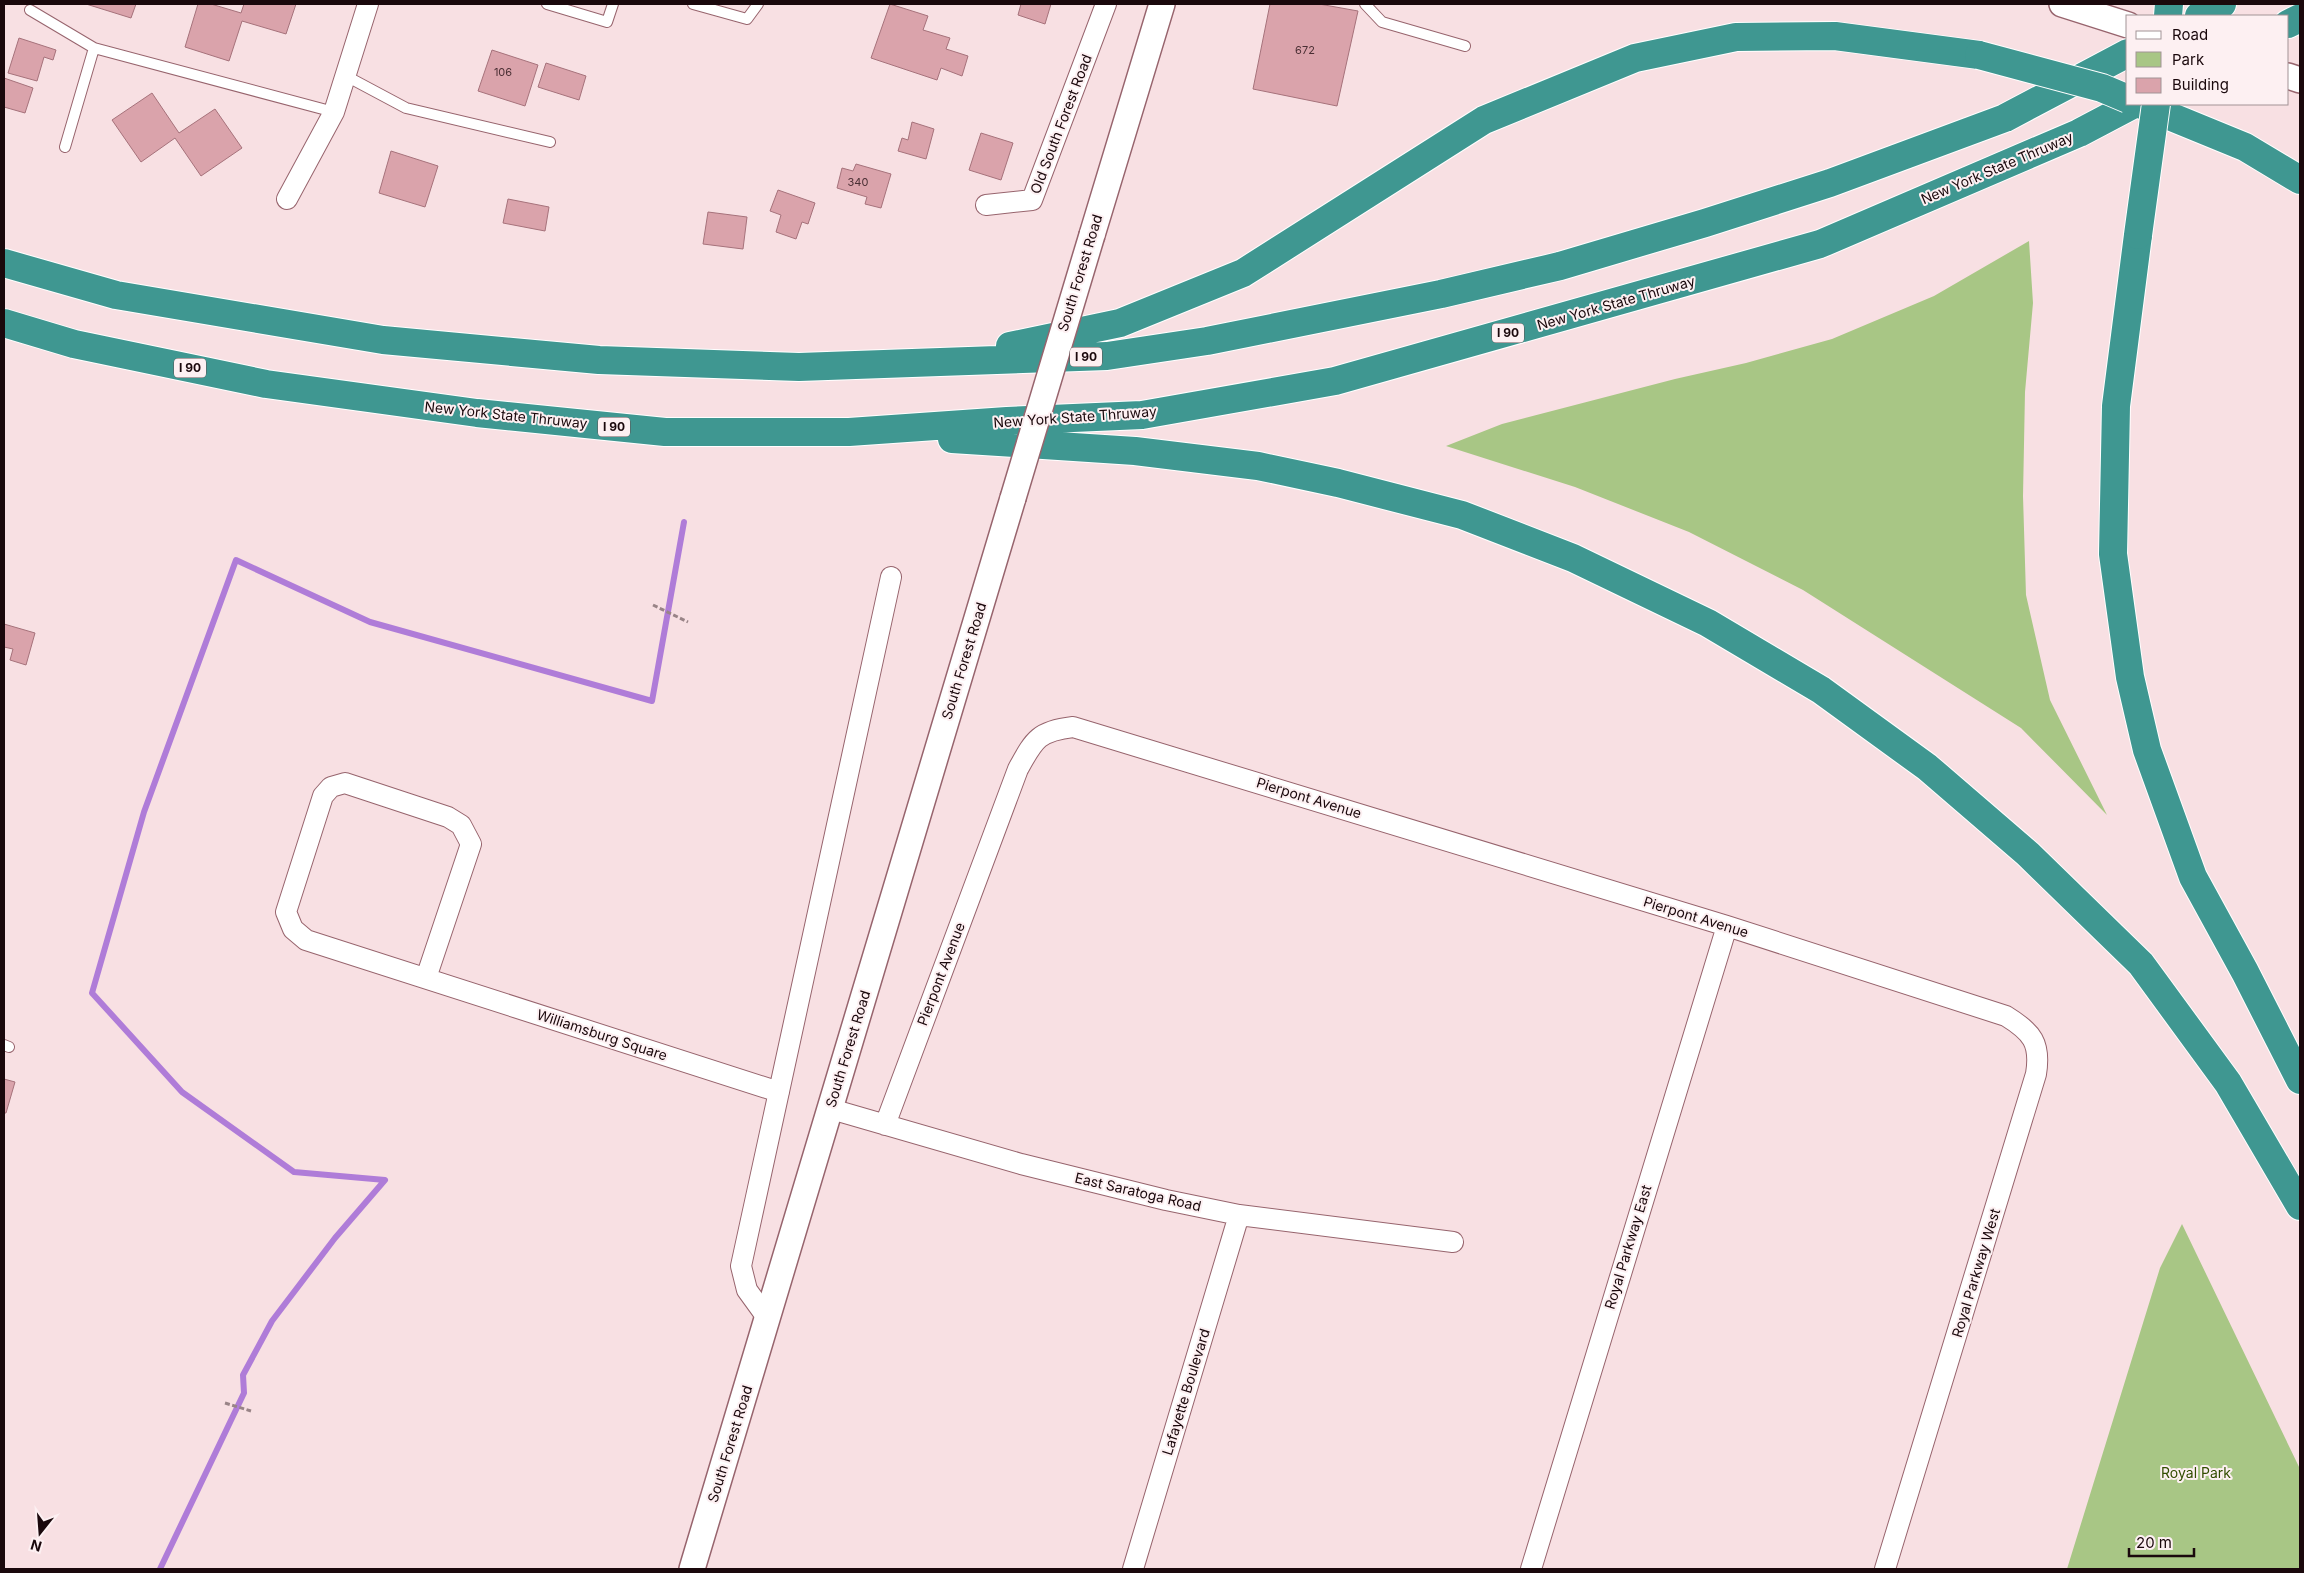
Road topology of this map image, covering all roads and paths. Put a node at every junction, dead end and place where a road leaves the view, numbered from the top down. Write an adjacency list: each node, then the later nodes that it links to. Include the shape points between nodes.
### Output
1 (368, 4): 17 (street)
2 (547, 4): 3 (lane, via 607,22)
3 (613, 4)
4 (693, 4): 5 (lane, via 747,19)
5 (758, 4)
6 (1106, 4): 27 (street, Old South Forest Road, via 1032,200)
7 (1162, 4): 40 (street, South Forest Road, bridge)
8 (1365, 4): 14 (lane, via 1382,22)
9 (2222, 4): 12 (highway)
10 (2068, 6): 13 (street)
11 (30, 10): 15 (lane)
12 (2201, 15)
13 (2126, 24)
14 (1465, 46)
15 (94, 48): 22 (lane); 24 (lane)
16 (2126, 55): 30 (highway, I 90, via 2006,118 1830,183 1560,266 1322,319 1107,356)
17 (346, 76): 22 (street); 23 (lane, via 406,108)
18 (2126, 98): 30 (highway, bridge, via 2102,88 1979,54 1835,36 1736,37 1636,58 1484,120 1243,273 1202,291 1120,323)
19 (2132, 105): 31 (highway, New York State Thruway / I 90, via 2079,132 1820,244 1334,381 1142,415)
20 (2142, 105): 25 (highway, via 2245,147)
21 (2156, 105): 38 (highway, bridge, via 2116,406 2113,554 2130,678 2147,750 2193,877 2246,972)
22 (334, 112): 26 (street)
23 (550, 142)
24 (65, 147)
25 (2300, 180)
26 (287, 199)
27 (986, 205)
28 (4, 263): 30 (highway, I 90, via 116,295 383,340 629,361 799,367)
29 (4, 323): 31 (highway, New York State Thruway / I 90, via 74,344 247,380 389,402 665,432)
30 (945, 360)
31 (849, 432): 42 (highway, via 1135,451 1258,466 1338,483 1462,515 1573,558 1708,623 1821,690 1927,767 2028,854 2141,964 2228,1083)
32 (891, 577): 39 (street)
33 (653, 605): 34 (path)
34 (688, 622)
35 (1727, 926): 37 (street, Pierpont Avenue); 41 (street, Pierpont Avenue, via 1100,734 1073,727 1051,730 1032,744 1018,769); 50 (street, Royal Parkway East)
36 (426, 978): 36 (street, Williamsburg Square, via 306,940 293,929 286,912 323,796 331,787 345,783 448,817 461,825 471,844); 39 (street, Williamsburg Square)
37 (1977, 1007): 51 (street, Royal Parkway West, via 2006,1016 2024,1027 2034,1040 2039,1057)
38 (2300, 1080)
39 (779, 1092): 45 (street, via 741,1266 746,1290)
40 (831, 1109): 41 (street, East Saratoga Road); 45 (street, South Forest Road)
41 (885, 1125): 43 (street, East Saratoga Road, via 1021,1164)
42 (2300, 1206)
43 (1239, 1215): 44 (street, East Saratoga Road); 49 (street, Lafayette Boulevard)
44 (1453, 1242)
45 (768, 1319): 48 (street, South Forest Road)
46 (225, 1402): 47 (path)
47 (251, 1411)
48 (692, 1569)
49 (1133, 1569)
50 (1531, 1569)
51 (1886, 1569)

